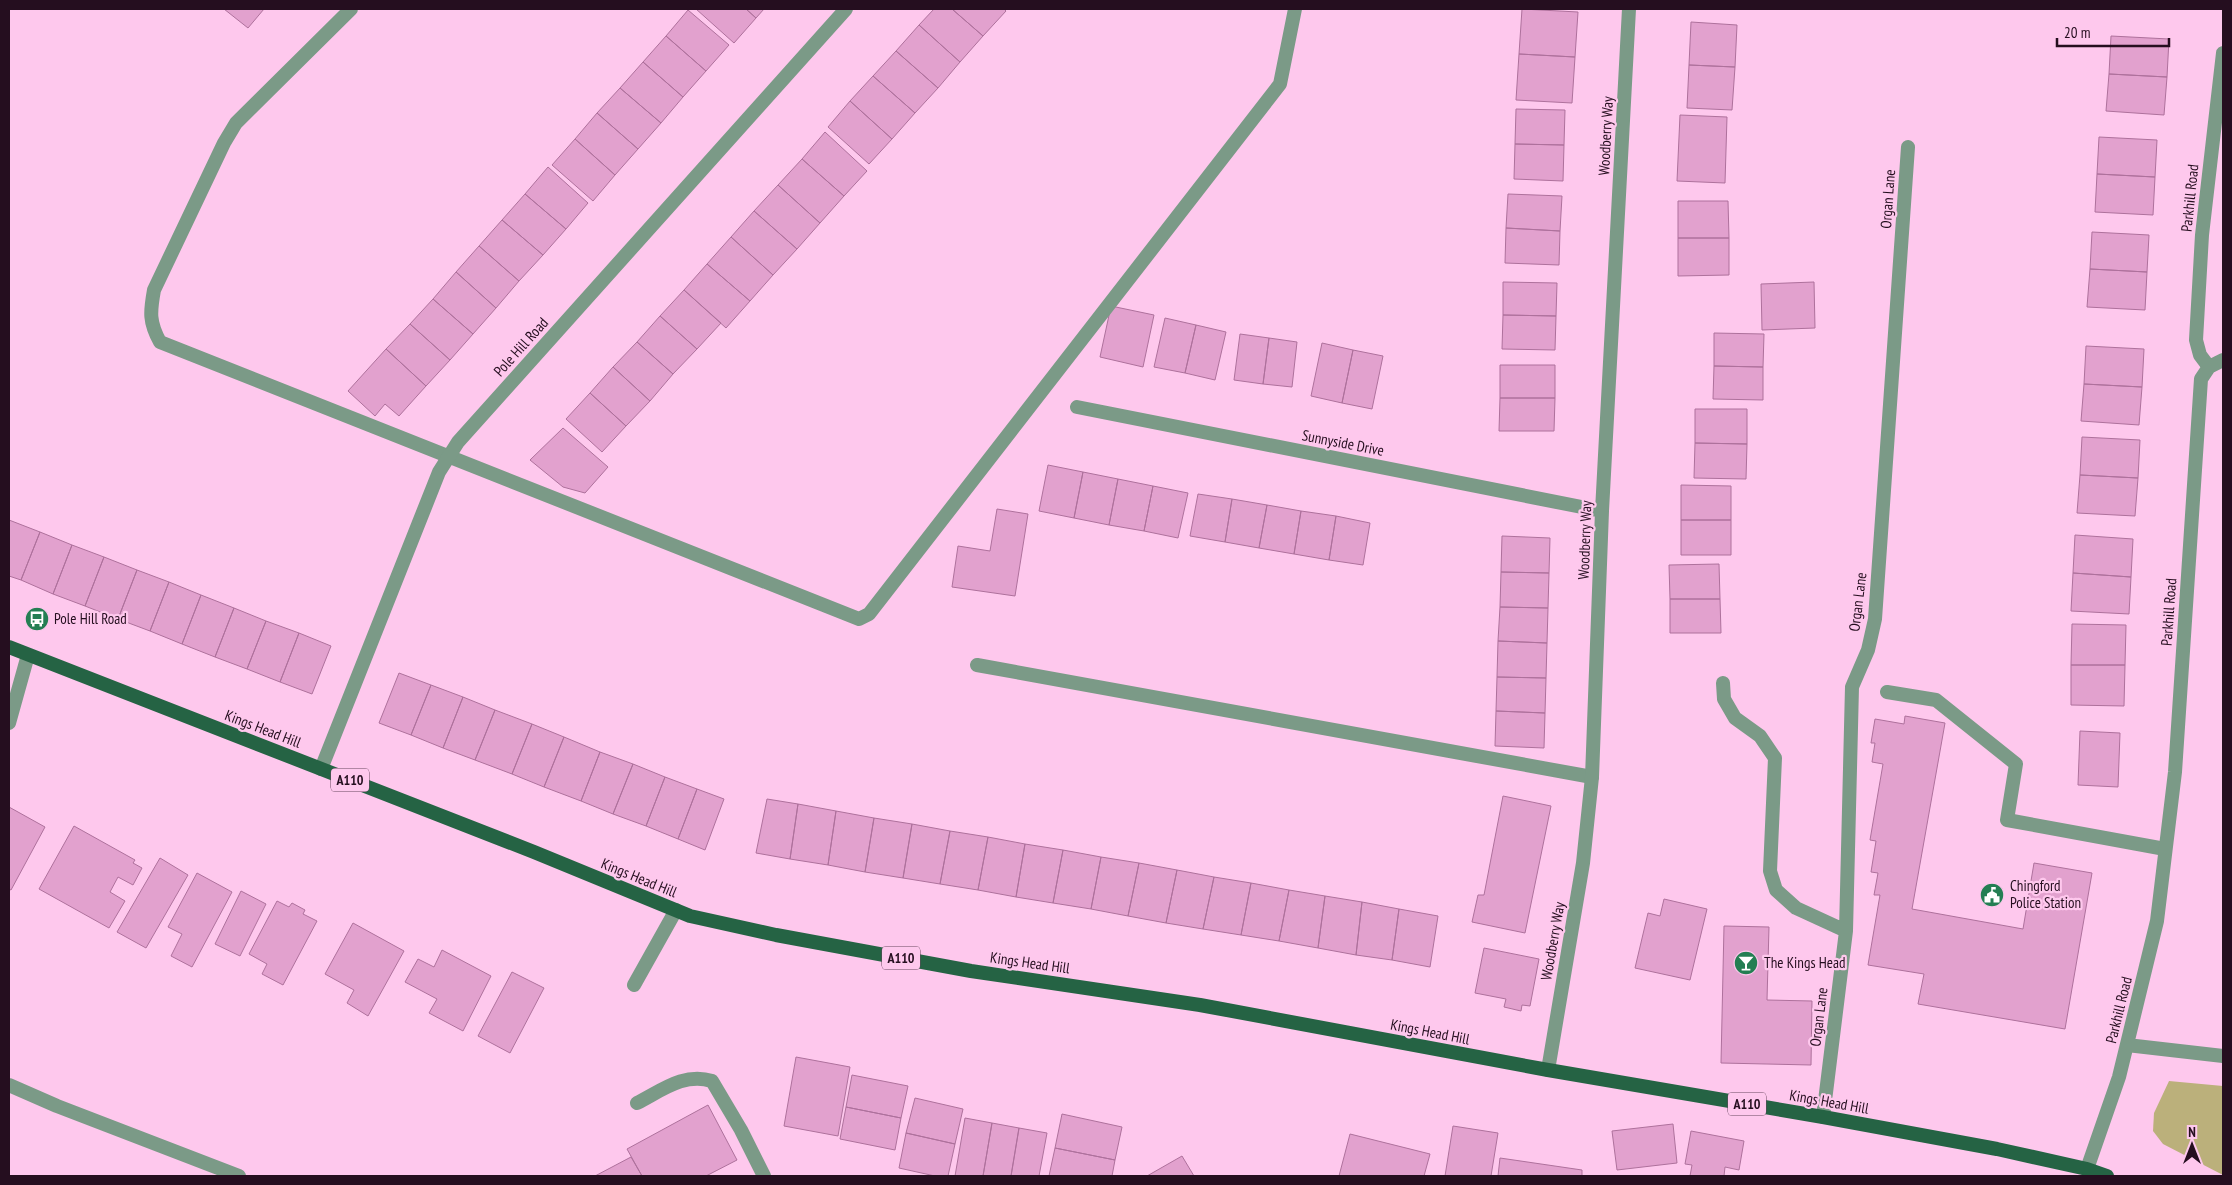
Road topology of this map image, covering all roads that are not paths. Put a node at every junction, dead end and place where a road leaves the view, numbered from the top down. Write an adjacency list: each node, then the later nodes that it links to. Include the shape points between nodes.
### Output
1 (351, 9): 10 (street, via 236,123 154,290 150,311 152,328 160,342)
2 (846, 9): 10 (street, Pole Hill Road)
3 (1295, 9): 10 (street, via 1280,84 869,614 860,620)
4 (1629, 9): 11 (street, Woodberry Way)
5 (2223, 53): 8 (street, Parkhill Road, via 2202,235 2196,340 2200,355)
6 (1908, 147): 22 (street, Organ Lane, via 1875,619 1868,650 1852,687)
7 (2223, 360): 8 (street)
8 (2209, 367): 20 (street, Parkhill Road, via 2201,379 2175,772)
9 (1077, 407): 11 (street, Sunnyside Drive)
10 (448, 457): 18 (street, Pole Hill Road, via 439,472)
11 (1602, 511): 19 (street, Woodberry Way)
12 (9, 647): 13 (main road, Kings Head Hill / A110)
13 (28, 655): 17 (street); 18 (main road, Kings Head Hill / A110)
14 (977, 665): 19 (street)
15 (1722, 683): 22 (street, via 1724,699 1735,718 1760,736 1775,758 1770,871 1776,890 1796,908)
16 (1887, 692): 20 (street, via 1936,700 2016,764 2007,820)
17 (9, 723)
18 (321, 769): 21 (main road, Kings Head Hill / A110)
19 (1592, 777): 26 (street, Woodberry Way, via 1583,863)
20 (2166, 849): 24 (street, Parkhill Road, via 2157,921)
21 (676, 910): 23 (street); 26 (main road, Kings Head Hill / A110, via 776,935 971,971 1200,1005)
22 (1846, 931): 29 (street, Organ Lane)
23 (634, 985)
24 (2127, 1045): 25 (street); 30 (street, Parkhill Road)
25 (2223, 1056)
26 (1548, 1070): 29 (main road, Kings Head Hill / A110)
27 (9, 1085): 31 (street)
28 (637, 1103): 32 (street, via 685,1078 701,1077 712,1081)
29 (1823, 1117): 30 (main road, Kings Head Hill / A110)
30 (2087, 1169): 33 (main road, A110)
31 (239, 1176)
32 (764, 1176)
33 (2107, 1176)

